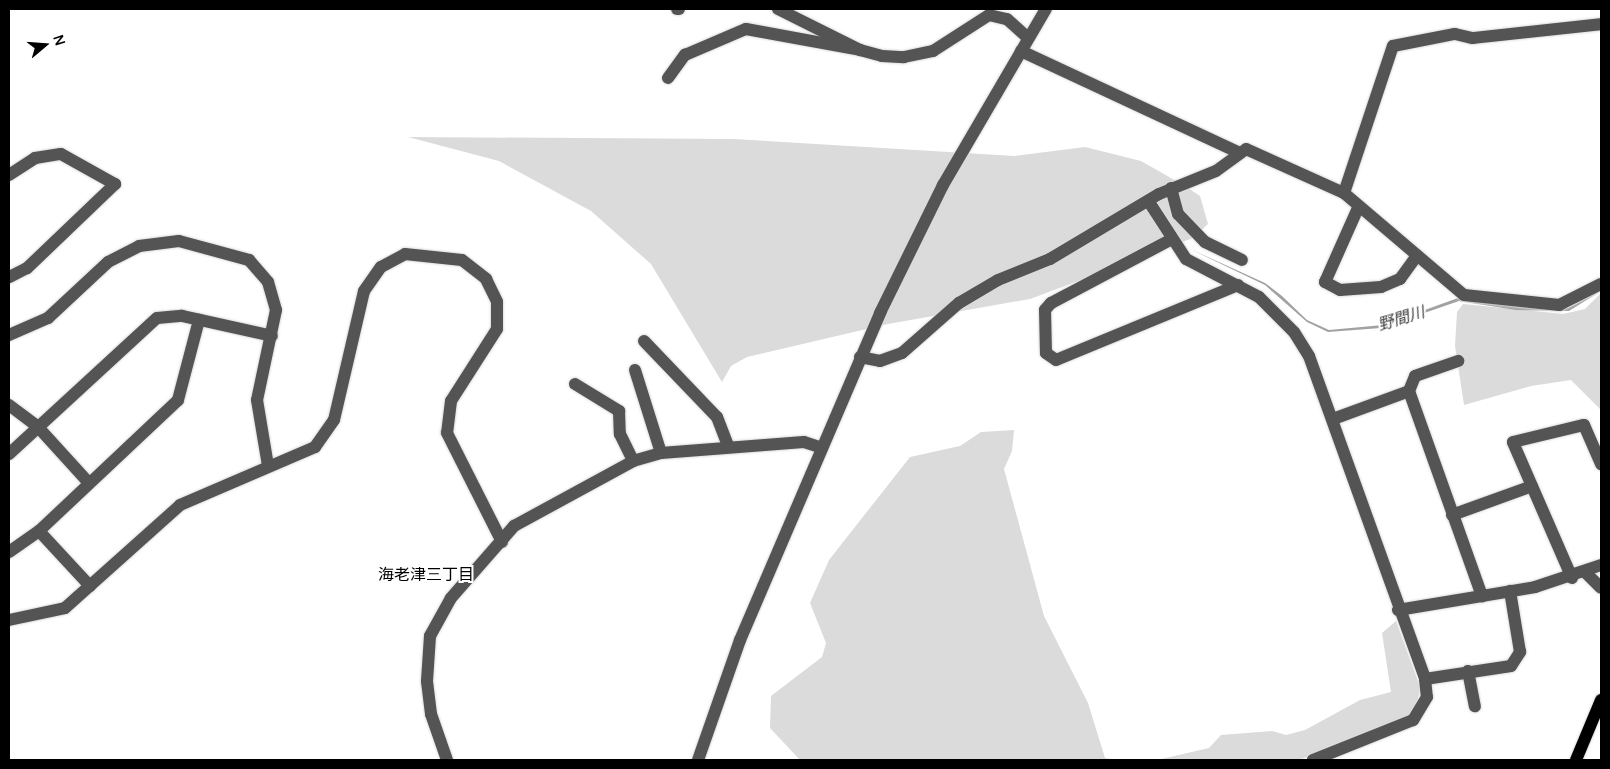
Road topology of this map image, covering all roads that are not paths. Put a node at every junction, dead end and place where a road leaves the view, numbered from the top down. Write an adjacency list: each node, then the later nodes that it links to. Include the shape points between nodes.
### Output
1 (778, 9): 5 (street)
2 (1046, 9): 4 (street)
3 (1601, 24): 11 (street, via 1473,38 1455,34 1393,46)
4 (1028, 38): 5 (street, via 1007,19 990,15 919,56); 6 (street)
5 (860, 50): 7 (street, via 746,29 685,55)
6 (1021, 51): 8 (street); 24 (street, via 943,185)
7 (668, 78)
8 (1238, 152): 10 (street, via 1216,171); 11 (street, via 1255,150)
9 (9, 175): 17 (street, via 34,158 60,154 115,184 27,268)
10 (1171, 188): 12 (street); 16 (street, via 1178,214 1205,242)
11 (1344, 193): 13 (street)
12 (1149, 202): 14 (street); 24 (street, via 1050,259 998,280 960,303 902,353 880,360)
13 (1358, 208): 15 (street); 15 (street, via 1325,282 1340,290 1381,287 1400,278)
14 (1172, 239): 19 (street, via 1192,263); 19 (street, via 1051,303 1044,310 1046,353 1056,360)
15 (1417, 256): 18 (street, via 1464,295 1486,299 1559,305)
16 (1242, 260)
17 (9, 277)
18 (1601, 284)
19 (1238, 285): 30 (street, via 1274,309 1294,332 1309,356)
20 (200, 320): 22 (street); 31 (street, via 157,318); 39 (street, via 178,400)
21 (9, 335): 22 (street, via 48,318 122,253 162,241 197,243 249,260 274,294)
22 (272, 336): 38 (street, via 257,400)
23 (644, 341): 32 (street, via 717,418)
24 (860, 357): 33 (street)
25 (1458, 361): 28 (street, via 1415,376)
26 (635, 370): 34 (street)
27 (575, 384): 36 (street, via 619,411 620,434)
28 (1409, 391): 30 (street); 41 (street)
29 (9, 405): 31 (street)
30 (1333, 420): 52 (street)
31 (38, 427): 35 (street); 39 (street)
32 (728, 445): 33 (street, via 804,442); 34 (street)
33 (822, 448): 59 (street, via 740,640)
34 (661, 453): 36 (street)
35 (9, 454)
36 (633, 461): 43 (street, via 521,522)
37 (1601, 464): 40 (street, via 1584,425 1513,442)
38 (268, 466): 43 (street, via 315,447 334,420 364,291 372,276 405,254 462,260 477,269 492,289 498,321 492,343 451,401 447,434); 48 (street, via 180,505)
39 (88, 482): 42 (street)
40 (1532, 486): 41 (street); 47 (street)
41 (1452, 515): 51 (street)
42 (39, 531): 44 (street); 48 (street)
43 (502, 542): 58 (street, via 451,598 430,636 427,681 431,714)
44 (9, 552)
45 (1601, 565): 46 (street)
46 (1586, 573): 47 (street); 49 (street)
47 (1572, 578): 50 (street)
48 (90, 586): 53 (street, via 65,608)
49 (1601, 588)
50 (1510, 591): 51 (street); 54 (street, via 1520,652 1511,666)
51 (1482, 596): 52 (street)
52 (1398, 610): 55 (street)
53 (9, 620)
54 (1468, 671): 55 (street); 57 (street)
55 (1425, 679): 60 (street, via 1427,698 1414,720)
56 (1601, 700): 61 (main road)
57 (1474, 706)
58 (447, 760)
59 (698, 760)
60 (1313, 760)
61 (1576, 760)

